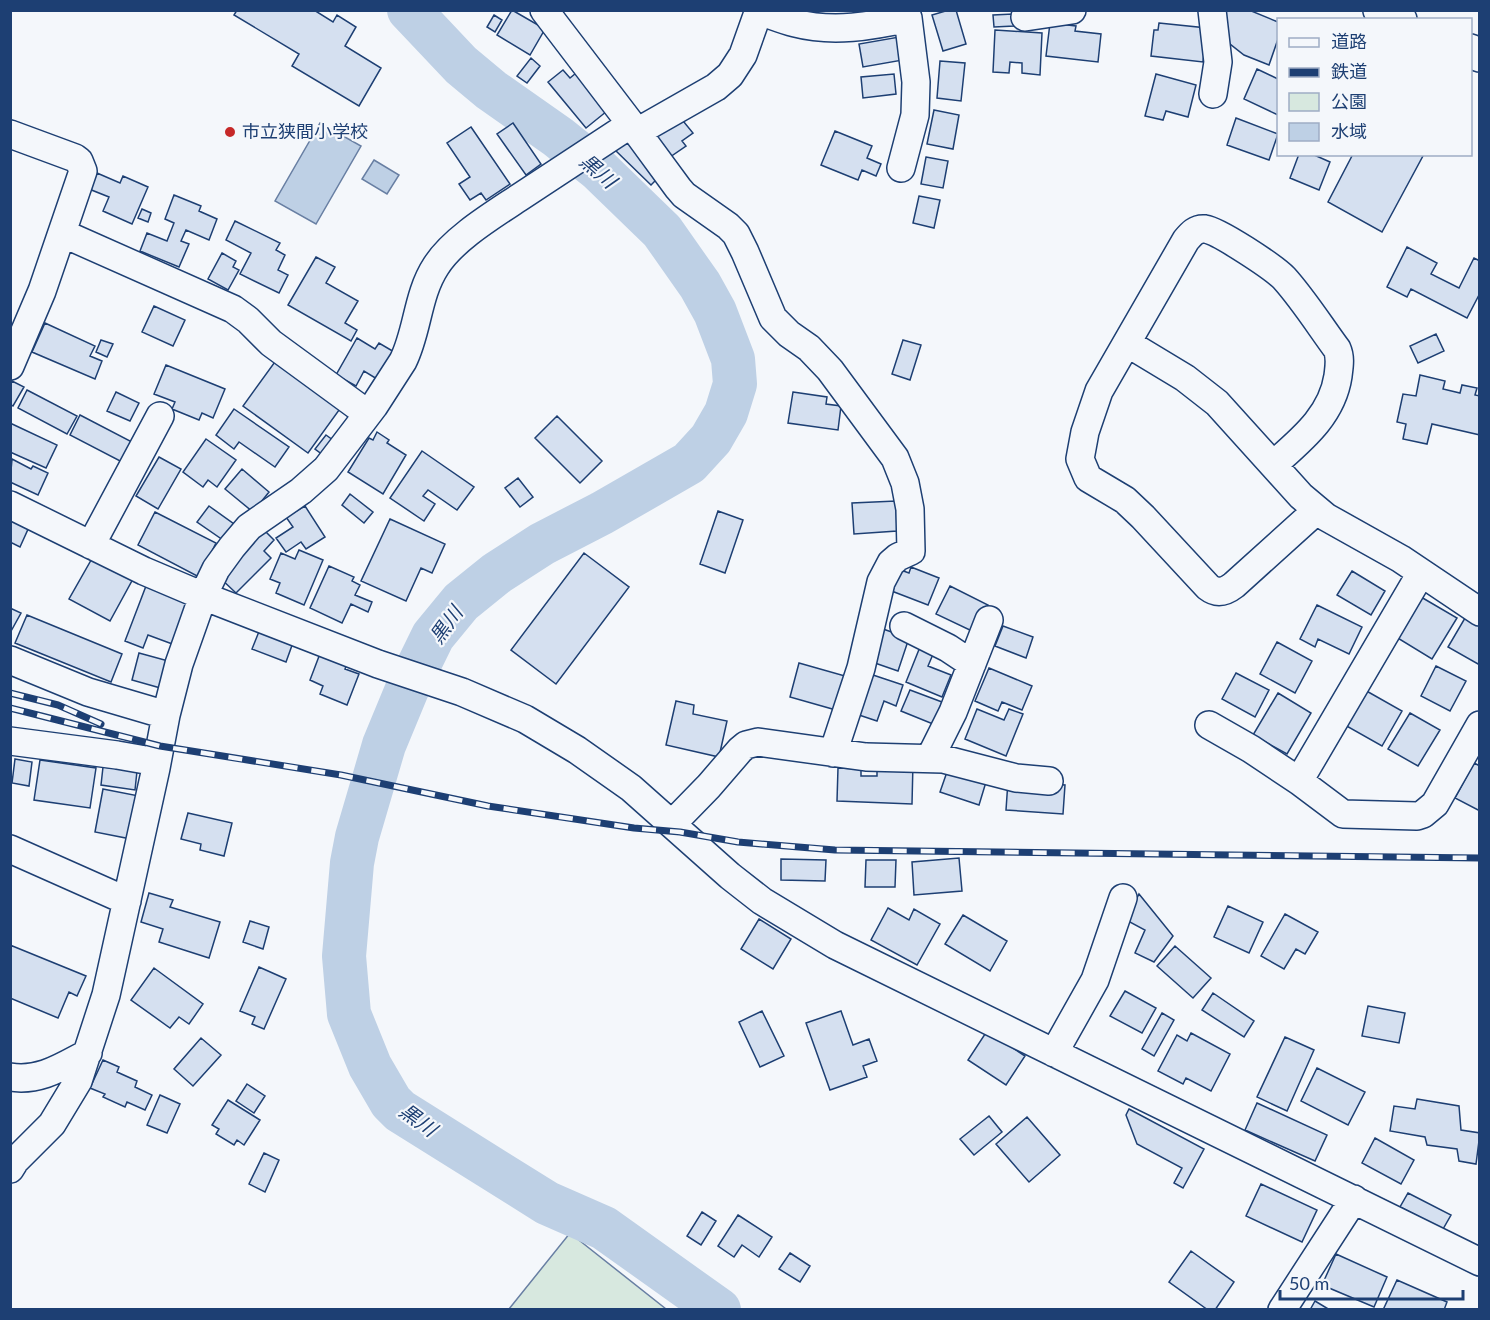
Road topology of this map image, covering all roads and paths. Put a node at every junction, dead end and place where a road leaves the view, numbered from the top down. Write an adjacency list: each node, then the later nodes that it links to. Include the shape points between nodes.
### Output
1 (544, 10): 9 (street)
2 (1072, 10): 6 (street)
3 (1212, 10): 8 (street, via 1218,50)
4 (1380, 10): 7 (highway)
5 (759, 11): 9 (street, via 743,55 730,75 716,87); 11 (street, via 794,23 824,27 874,26 908,18 916,82 915,115)
6 (1025, 17)
7 (1396, 18)
8 (1213, 94)
9 (631, 128): 15 (street, via 494,215 439,261 424,290 409,349); 32 (street, via 684,195 736,234 773,318 830,370 900,468 910,509 911,551 891,563 881,582 861,668)
10 (10, 134): 12 (street, via 79,161 82,171)
11 (901, 168)
12 (62, 233): 14 (street); 15 (street, via 233,309 271,343)
13 (1126, 343): 17 (street, via 1185,378 1217,403); 17 (street, via 1193,231 1212,231 1284,278 1337,349 1340,361 1333,395 1321,418); 19 (street, via 1096,399 1080,459 1088,478 1131,506 1208,587 1218,592 1228,590)
14 (10, 366)
15 (368, 414): 22 (street, via 320,475 244,532 216,569)
16 (160, 416): 20 (street)
17 (1273, 465): 19 (street)
18 (10, 505): 20 (street)
19 (1317, 510): 21 (street)
20 (91, 545): 22 (street)
21 (1421, 573): 23 (street); 36 (street)
22 (203, 596): 28 (street); 37 (street, via 525,719 631,788)
23 (1479, 612)
24 (989, 620): 27 (street)
25 (904, 626): 27 (street)
26 (10, 660): 28 (street, via 88,692)
27 (972, 664): 33 (street, via 950,721)
28 (166, 715): 34 (street)
29 (1209, 725): 36 (street)
30 (1479, 725): 36 (street, via 1435,804 1417,816 1343,814)
31 (10, 741): 34 (street)
32 (833, 753): 33 (street); 37 (street, via 758,742 746,745)
33 (930, 758): 35 (street, via 1016,778)
34 (157, 762): 40 (street)
35 (1049, 781)
36 (1299, 781)
37 (672, 824): 42 (street, via 746,888 798,924 868,963)
38 (10, 849): 40 (street)
39 (1124, 898): 42 (street, via 1095,980)
40 (127, 901): 41 (street, via 106,995)
41 (87, 1053): 43 (street, via 46,1074 24,1079); 44 (street, via 78,1081 52,1124)
42 (1054, 1053): 45 (street)
43 (10, 1077)
44 (10, 1169)
45 (1354, 1199): 46 (street); 47 (street)
46 (1479, 1262)
47 (1282, 1310)

